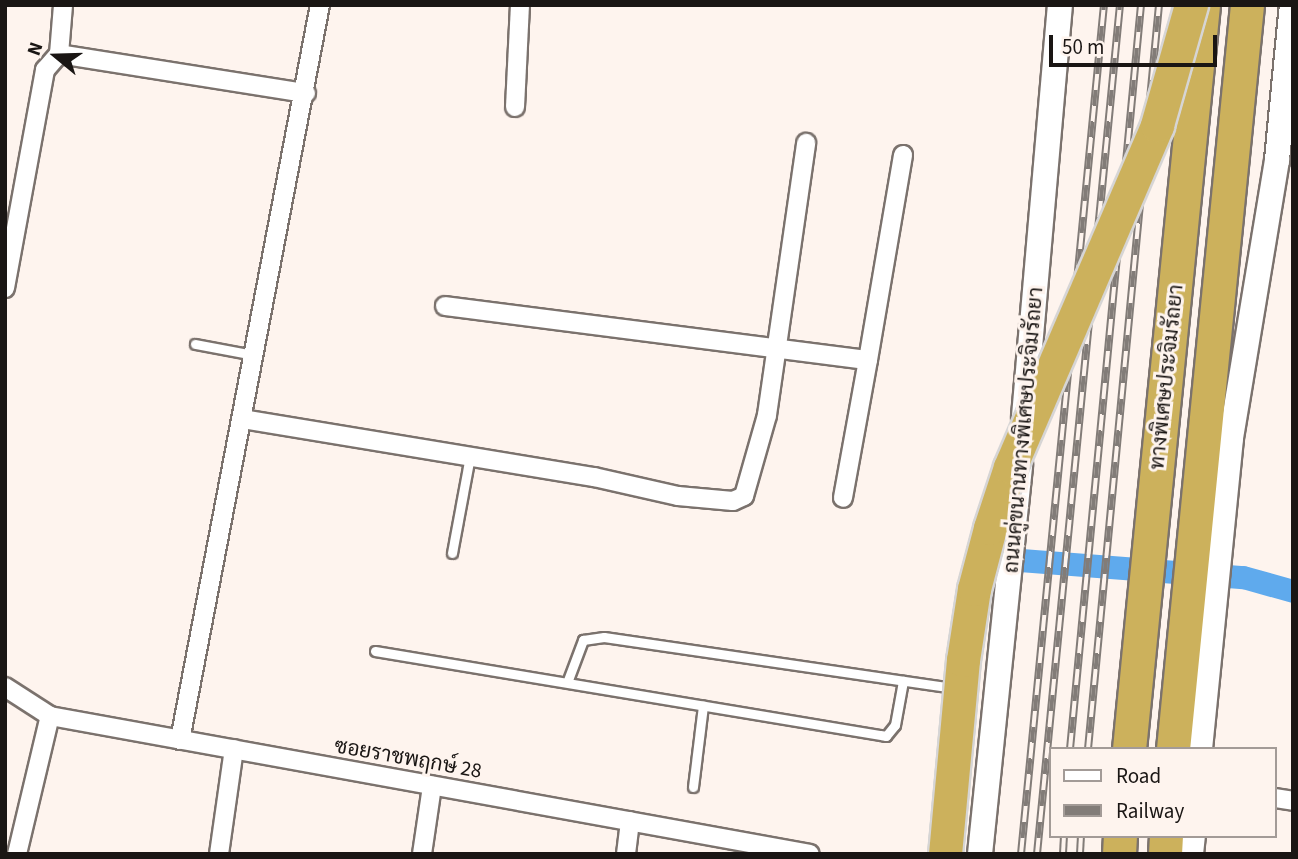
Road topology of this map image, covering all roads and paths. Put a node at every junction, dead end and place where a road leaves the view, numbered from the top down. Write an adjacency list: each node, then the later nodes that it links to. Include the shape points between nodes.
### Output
1 (63, 5): 9 (street)
2 (320, 5): 10 (street)
3 (520, 5): 11 (street)
4 (1060, 5): 28 (main road, ถนนคู่ขนานทางพิเศษประจิมรัถยา, via 1008,590)
5 (1191, 5): 44 (highway, bridge, via 1157,125 1010,467 990,528 963,660)
6 (1203, 5): 32 (highway, ทางพิเศษประจิมรัถยา)
7 (1247, 5): 33 (highway, ทางพิเศษประจิมรัถยา)
8 (1292, 5): 34 (main road, via 1278,160 1222,517)
9 (59, 54): 10 (street); 14 (street, via 45,70)
10 (306, 93): 18 (street)
11 (514, 107)
12 (806, 143): 17 (street)
13 (903, 155): 19 (street)
14 (5, 288)
15 (445, 306): 17 (street)
16 (195, 344): 18 (lane)
17 (776, 348): 19 (street); 21 (street, via 750,487 733,501 678,496)
18 (254, 355): 20 (street)
19 (867, 360): 22 (street)
20 (243, 419): 21 (street); 31 (street, via 211,562)
21 (470, 456): 23 (lane)
22 (843, 498)
23 (452, 553)
24 (375, 650): 25 (lane)
25 (568, 680): 26 (lane, via 583,640 604,637); 29 (lane)
26 (903, 681): 28 (lane); 29 (lane, via 895,725 886,736)
27 (5, 687): 30 (street, ซอยราชพฤกษ์ 28)
28 (986, 692): 45 (main road, ถนนคู่ขนานทางพิเศษประจิมรัถยา)
29 (703, 706): 37 (lane)
30 (50, 716): 31 (street, ซอยราชพฤกษ์ 28); 39 (street)
31 (180, 740): 35 (street, ซอยราชพฤกษ์ 28)
32 (1129, 747)
33 (1173, 747)
34 (1200, 747)
35 (234, 750): 36 (street, ซอยราชพฤกษ์ 28); 40 (street)
36 (432, 786): 38 (street, ซอยราชพฤกษ์ 28); 41 (street)
37 (693, 787)
38 (630, 821): 42 (street); 43 (street, ซอยราชพฤกษ์ 28)
39 (17, 854)
40 (219, 854)
41 (422, 854)
42 (626, 854)
43 (810, 854)
44 (945, 854)
45 (980, 854)

